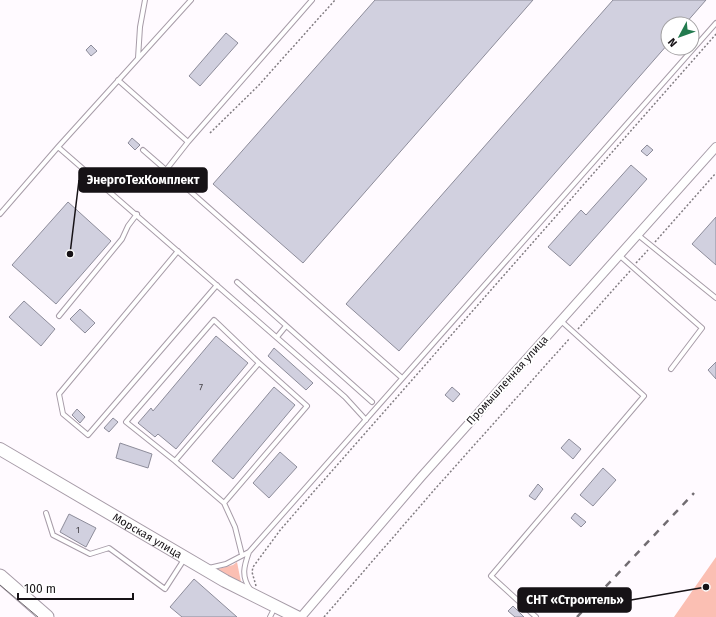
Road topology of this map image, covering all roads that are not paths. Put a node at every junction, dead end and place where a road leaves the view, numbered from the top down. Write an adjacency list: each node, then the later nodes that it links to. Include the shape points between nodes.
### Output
1 (145, 0): 5 (lane)
2 (191, 0): 5 (lane)
3 (312, 0): 7 (lane)
4 (716, 23): 26 (lane)
5 (138, 58): 6 (lane)
6 (118, 80): 7 (lane); 8 (lane)
7 (188, 142): 11 (lane)
8 (58, 147): 12 (lane); 13 (lane)
9 (716, 147): 14 (street, Промышленная улица)
10 (143, 150): 11 (lane)
11 (166, 170): 26 (lane)
12 (0, 214)
13 (137, 214): 15 (lane); 20 (lane, via 122,239)
14 (638, 235): 16 (street, Промышленная улица); 19 (lane)
15 (178, 250): 18 (lane); 18 (lane, via 59,394 63,414 88,435)
16 (619, 254): 21 (street, Промышленная улица); 25 (lane, via 702,328)
17 (237, 282): 22 (lane)
18 (217, 285): 23 (lane)
19 (716, 298)
20 (59, 316)
21 (560, 320): 42 (street, Промышленная улица); 43 (lane, via 644,396 491,576)
22 (286, 326): 23 (lane); 27 (lane)
23 (277, 337): 28 (lane, via 345,397)
24 (259, 363): 30 (lane); 30 (lane, via 214,320 126,422); 31 (lane, via 307,406)
25 (671, 369)
26 (402, 378): 28 (lane)
27 (372, 402)
28 (366, 420): 33 (lane)
29 (0, 449): 35 (street, Морская улица)
30 (175, 461): 31 (lane)
31 (224, 503): 34 (lane, via 235,527)
32 (46, 513): 35 (lane, via 53,535 90,554 109,548 165,589)
33 (249, 552): 34 (lane); 38 (lane, via 243,569 246,584)
34 (242, 556): 36 (lane, via 226,564)
35 (185, 558): 36 (street, Морская улица)
36 (206, 569): 38 (street, Морская улица, via 225,581)
37 (0, 576): 40 (main road)
38 (258, 592): 39 (street, Морская улица)
39 (273, 612): 41 (street, Морская улица)
40 (47, 617)
41 (297, 617)
42 (301, 617)
43 (536, 617)

